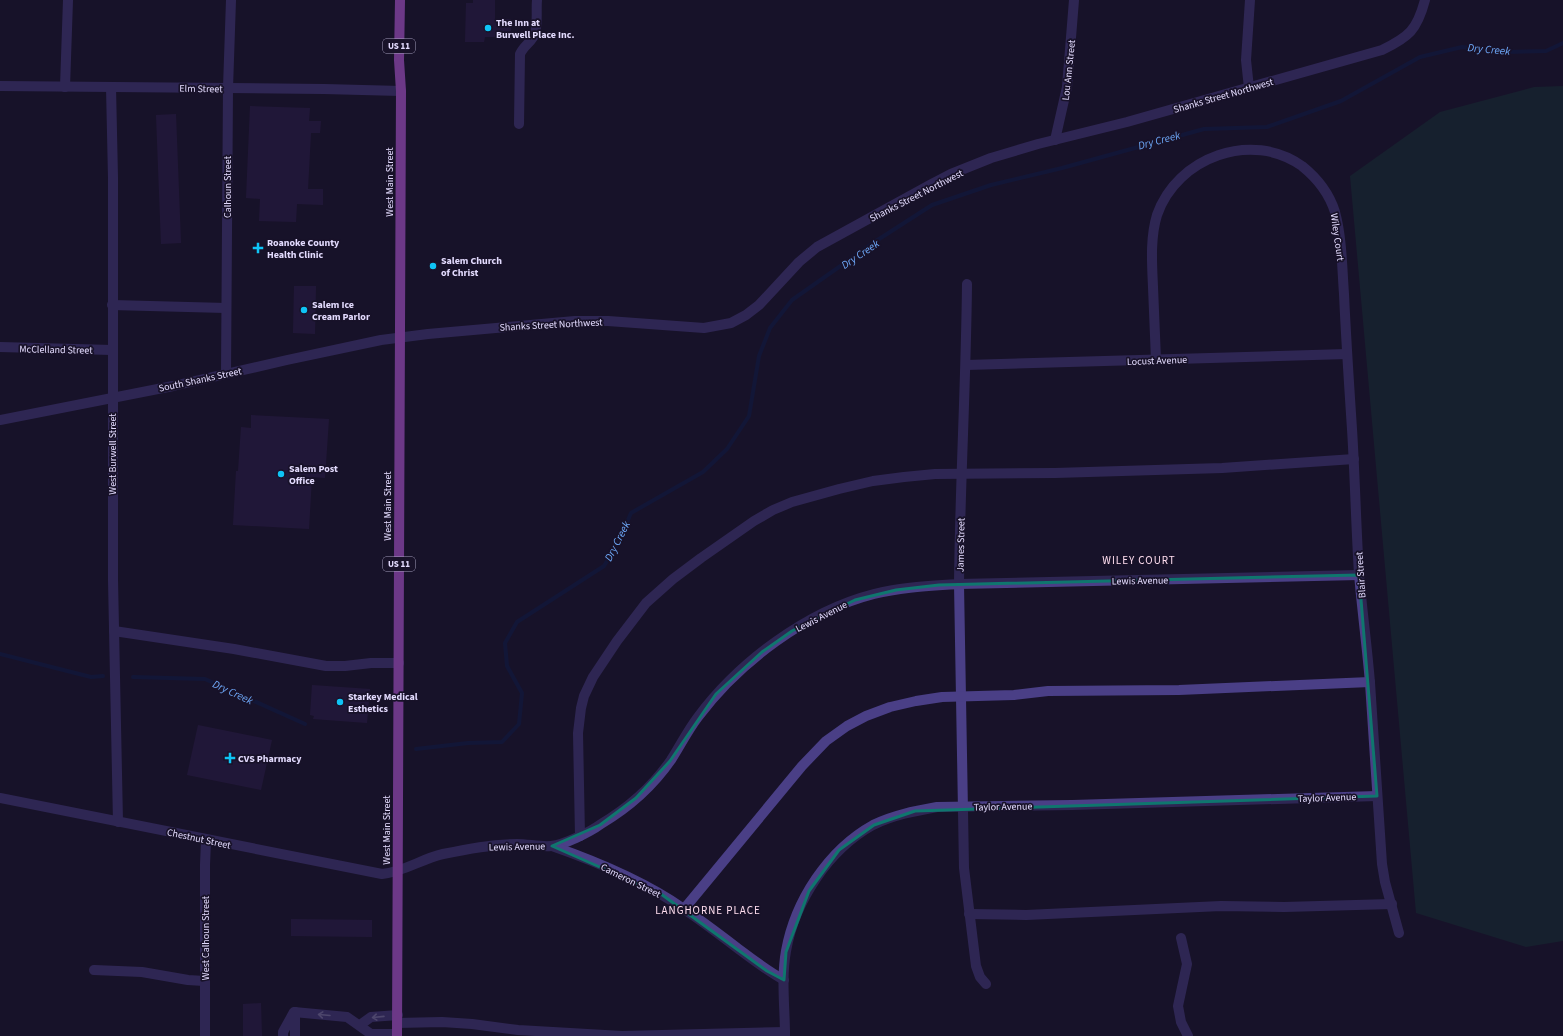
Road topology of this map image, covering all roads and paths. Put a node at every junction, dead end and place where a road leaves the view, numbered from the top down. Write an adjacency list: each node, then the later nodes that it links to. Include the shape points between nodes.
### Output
1 (68, 0): 9 (street)
2 (231, 0): 11 (street, Calhoun Street)
3 (400, 0): 13 (main road, West Main Street / US 11, via 398,60)
4 (537, 0): 14 (street, via 535,32 520,54)
5 (1074, 0): 15 (street, Lou Ann Street, via 1067,87)
6 (1250, 0): 12 (street, via 1246,60)
7 (1425, 0): 12 (street, Shanks Street Northwest, via 1417,24 1399,42 1382,50)
8 (0, 86): 9 (street, Elm Street)
9 (65, 87): 10 (street, Elm Street)
10 (111, 87): 11 (street, Elm Street); 17 (street, West Burwell Street)
11 (228, 88): 13 (street, Elm Street); 18 (street, Calhoun Street)
12 (1249, 88): 15 (street, Shanks Street Northwest)
13 (401, 91): 19 (main road, West Main Street / US 11)
14 (519, 124)
15 (1055, 140): 19 (street, Shanks Street Northwest, via 991,158 951,174 817,247 799,262 759,305 731,323 704,328 575,321)
16 (967, 284): 24 (street, James Street)
17 (112, 305): 18 (street); 21 (street, West Burwell Street)
18 (226, 308): 25 (street, Calhoun Street)
19 (400, 337): 25 (street, South Shanks Street); 33 (main road, West Main Street / US 11)
20 (0, 348): 21 (street, McClelland Street)
21 (112, 350): 26 (street, West Burwell Street)
22 (1347, 354): 23 (street, Locust Avenue); 23 (street, Wiley Court, via 1338,229 1329,197 1310,172 1296,162 1278,154 1248,149 1230,151 1199,164 1174,186 1157,216 1152,256); 28 (street, Blair Street)
23 (1156, 360): 24 (street, Locust Avenue)
24 (966, 365): 29 (street, James Street)
25 (226, 374): 26 (street, South Shanks Street)
26 (112, 398): 27 (street, South Shanks Street); 32 (street, West Burwell Street)
27 (0, 420)
28 (1354, 459): 29 (street, via 1222,468); 30 (street, Blair Street)
29 (962, 474): 31 (street, James Street); 40 (street, via 873,481 792,502 754,521 673,579 646,603 593,677 584,696 578,733)
30 (1359, 575): 31 (street, Lewis Avenue); 34 (street, Blair Street)
31 (959, 584): 35 (street, James Street); 40 (street, Lewis Avenue, via 875,594 831,609 792,631 762,652 716,694 654,781 600,825)
32 (114, 631): 33 (street, via 326,666); 39 (street, West Burwell Street)
33 (399, 663): 43 (main road, West Main Street / US 11)
34 (1370, 682): 35 (street, via 1179,690 1048,691 1014,695); 36 (street, Blair Street)
35 (961, 696): 38 (street, James Street); 45 (street, via 890,707 847,726 826,741 802,766)
36 (1378, 796): 38 (street, Taylor Avenue); 44 (street, Blair Street, via 1382,864)
37 (0, 798): 39 (street, Chestnut Street)
38 (962, 807): 46 (street, James Street); 50 (street, Taylor Avenue, via 930,808 894,816 856,836 839,850 824,868 799,911 786,952)
39 (118, 822): 41 (street, Chestnut Street)
40 (580, 836): 42 (street, Lewis Avenue)
41 (206, 840): 43 (street, Chestnut Street, via 382,874); 51 (street, West Calhoun Street)
42 (552, 846): 43 (street, Lewis Avenue, via 512,844 475,847 429,858); 45 (street, Cameron Street, via 626,876 662,894)
43 (398, 872): 54 (main road, West Main Street / US 11)
44 (1392, 904): 46 (street, via 1221,906 1033,915); 47 (street, Blair Street)
45 (684, 909): 50 (street, Cameron Street, via 766,970)
46 (969, 914): 52 (street, James Street, via 976,966)
47 (1399, 933)
48 (1181, 938): 63 (street, via 1187,964 1178,1006 1181,1022)
49 (94, 970): 51 (street, via 142,972)
50 (784, 980): 57 (street, Taylor Avenue)
51 (204, 981): 59 (street, West Calhoun Street)
52 (986, 984)
53 (295, 1012): 55 (street, one-way to 53, via 347,1017); 60 (street); 61 (street)
54 (397, 1019): 55 (street, one-way to 55, via 371,1017); 56 (street); 58 (main road, West Main Street / US 11)
55 (360, 1025): 58 (street, via 371,1034); 62 (street)
56 (566, 1034): 57 (street)
57 (785, 1034)
58 (397, 1035)
59 (204, 1036)
60 (283, 1036)
61 (295, 1036)
62 (360, 1036)
63 (1188, 1036)

